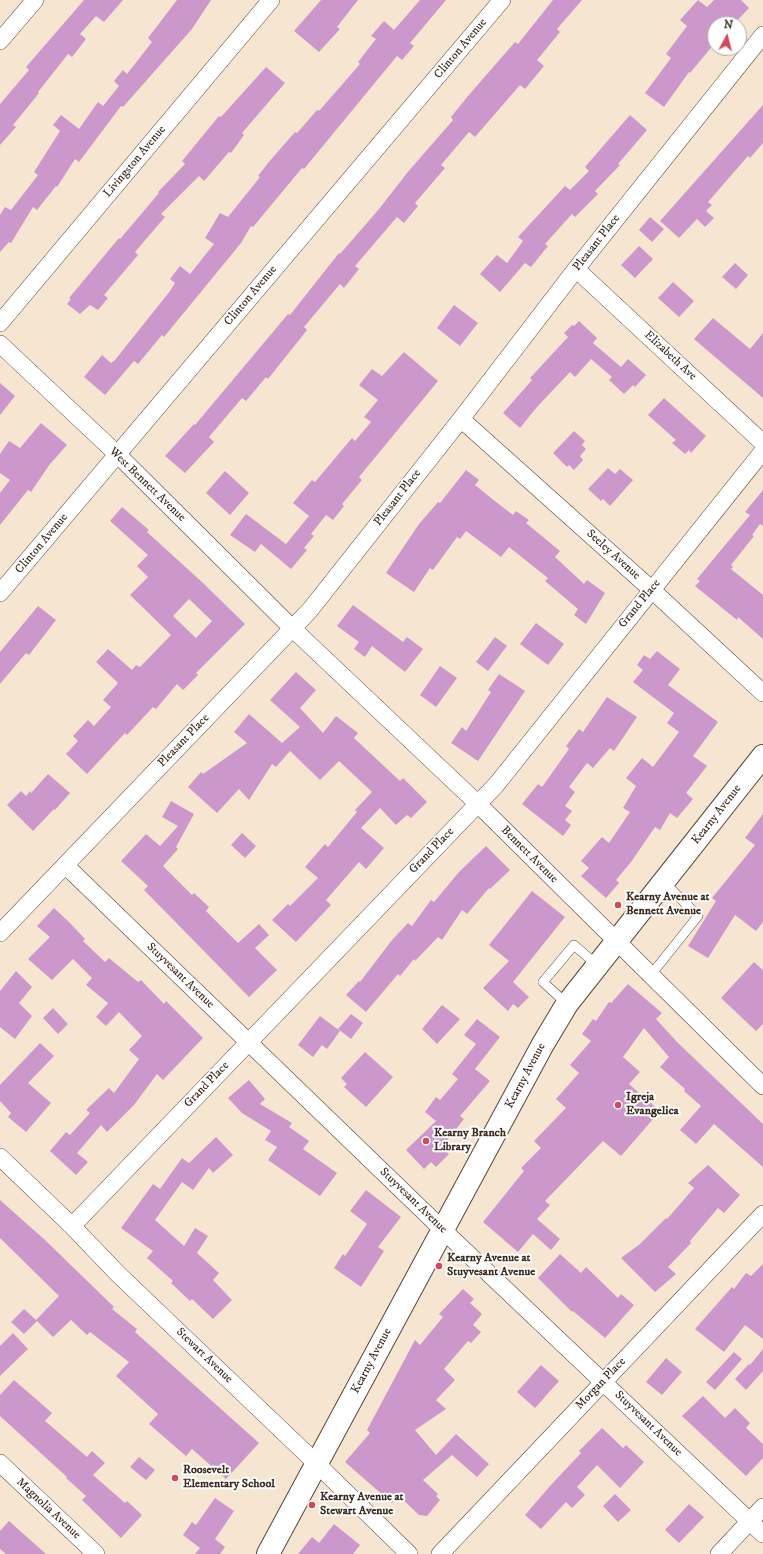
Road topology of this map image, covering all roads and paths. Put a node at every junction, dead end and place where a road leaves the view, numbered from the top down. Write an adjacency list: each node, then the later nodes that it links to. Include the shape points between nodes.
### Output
1 (35, 0): 5 (street)
2 (271, 0): 7 (street, Livingston Avenue)
3 (502, 0): 12 (street, Clinton Avenue)
4 (763, 35): 6 (street, Pleasant Place)
5 (0, 41)
6 (576, 269): 9 (street, Pleasant Place); 10 (street, Elizabeth Ave)
7 (0, 323)
8 (0, 344): 12 (street, West Bennett Avenue)
9 (461, 419): 13 (street, Seeley Avenue); 15 (street, Pleasant Place, via 310,610)
10 (763, 443)
11 (763, 451): 13 (street, Grand Place)
12 (117, 454): 14 (street, Clinton Avenue); 15 (street, West Bennett Avenue)
13 (652, 590): 16 (street, Seeley Avenue); 18 (street, Grand Place)
14 (0, 593)
15 (292, 628): 18 (street, Bennett Avenue); 19 (street, Pleasant Place)
16 (763, 693)
17 (763, 756): 20 (main road, Kearny Avenue)
18 (478, 804): 22 (street, Bennett Avenue); 26 (street, Grand Place)
19 (65, 865): 21 (street, Pleasant Place); 26 (street, Stuyvesant Avenue)
20 (664, 882): 22 (main road, Kearny Avenue); 24 (lane, via 698,916)
21 (0, 933)
22 (616, 943): 23 (main road, Kearny Avenue); 24 (street, Bennett Avenue)
23 (598, 966): 25 (main road, Kearny Avenue); 25 (lane, via 574,945 543,982)
24 (650, 976): 27 (street, Bennett Avenue)
25 (567, 1004): 31 (main road, Kearny Avenue)
26 (248, 1042): 30 (street, Grand Place); 31 (street, Stuyvesant Avenue)
27 (763, 1086)
28 (0, 1157): 30 (street, Stewart Avenue)
29 (763, 1214): 32 (street, Morgan Place)
30 (72, 1226): 34 (street, Stewart Avenue, via 118,1274)
31 (443, 1230): 32 (street, Stuyvesant Avenue); 34 (main road, Kearny Avenue)
32 (604, 1382): 36 (street, Stuyvesant Avenue); 41 (street, Morgan Place)
33 (0, 1464): 38 (street, Magnolia Avenue)
34 (317, 1464): 39 (main road, Kearny Avenue); 40 (street, Stewart Avenue)
35 (763, 1507): 36 (street)
36 (750, 1521): 37 (street, Stuyvesant Avenue); 42 (street)
37 (763, 1534)
38 (96, 1554)
39 (268, 1554)
40 (409, 1554)
41 (440, 1554)
42 (719, 1554)

